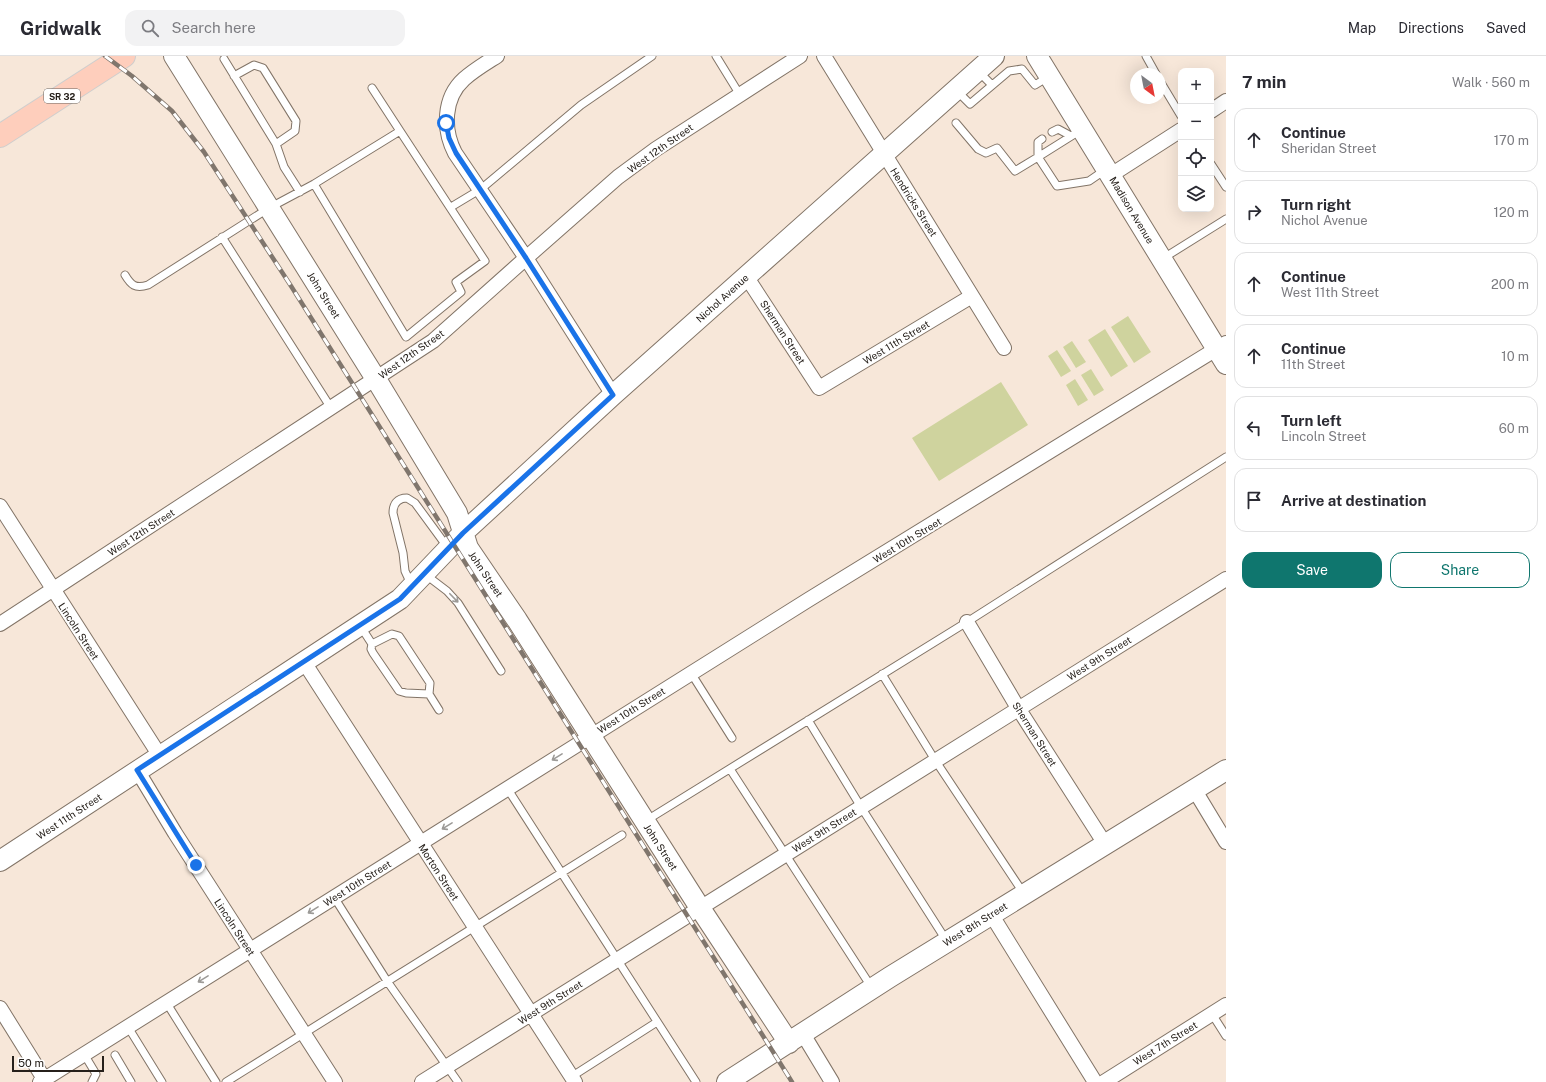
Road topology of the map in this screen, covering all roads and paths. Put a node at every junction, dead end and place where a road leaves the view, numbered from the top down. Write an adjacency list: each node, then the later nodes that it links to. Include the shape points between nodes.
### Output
1 (124, 56): 29 (main road, SR 32)
2 (174, 56): 41 (street, John Street)
3 (497, 56): 38 (street, via 463,80 453,95 446,123 453,148)
4 (652, 56): 38 (lane, via 581,105)
5 (716, 56): 20 (lane)
6 (800, 56): 20 (street, West 12th Street)
7 (824, 56): 32 (street, Hendricks Street)
8 (994, 56): 13 (street, Nichol Avenue)
9 (1037, 56): 15 (street, Madison Avenue)
10 (1146, 56): 12 (lane)
11 (224, 60): 14 (lane)
12 (1153, 68)
13 (977, 71): 16 (lane); 18 (street, Nichol Avenue)
14 (234, 76): 31 (lane); 31 (lane, via 254,65 264,68 296,121 295,131)
15 (1049, 76): 16 (lane, via 1035,85 1022,69 1009,71); 27 (street, Madison Avenue)
16 (992, 85): 18 (lane, via 970,104)
17 (372, 88): 25 (lane)
18 (956, 90): 32 (street, Nichol Avenue)
19 (1166, 91): 23 (lane)
20 (740, 95): 44 (street, West 12th Street, via 656,149 618,177)
21 (1226, 101): 22 (street)
22 (1214, 109)
23 (1178, 111)
24 (956, 123): 33 (lane, via 978,149 986,153 997,148 1015,171)
25 (400, 131): 36 (lane); 40 (lane)
26 (1052, 132): 27 (lane, via 1058,129)
27 (1077, 132): 33 (lane); 35 (street, Madison Avenue)
28 (1178, 132): 35 (street)
29 (0, 136)
30 (1042, 140): 33 (lane, via 1038,142)
31 (276, 144): 39 (lane, via 284,167)
32 (884, 154): 47 (street, Nichol Avenue); 48 (street, Hendricks Street)
33 (1038, 157): 35 (lane, via 1057,186 1089,181)
34 (1214, 169): 37 (lane)
35 (1109, 172): 45 (street, Madison Avenue)
36 (314, 184): 39 (lane); 40 (lane, via 406,338 461,292 456,282 485,261)
37 (1226, 188)
38 (481, 189): 40 (lane); 44 (street)
39 (300, 192): 41 (lane)
40 (451, 207)
41 (269, 208): 43 (lane); 51 (street, John Street)
42 (1226, 219): 45 (lane)
43 (222, 237): 46 (lane, via 148,285 133,285); 54 (lane)
44 (526, 258): 51 (street, West 12th Street, via 433,341); 53 (street)
45 (1162, 259): 50 (street, Madison Avenue)
46 (125, 275)
47 (746, 276): 52 (street, Sherman Street); 53 (street, Nichol Avenue)
48 (972, 296): 49 (street, Hendricks Street); 52 (street, West 11th Street)
49 (1004, 348)
50 (1223, 352): 67 (street, West 10th Street)
51 (376, 379): 54 (street, West 12th Street); 57 (street, John Street, via 456,513)
52 (819, 388)
53 (613, 395): 57 (street, Nichol Avenue)
54 (331, 408): 60 (street, West 12th Street)
55 (1226, 457): 61 (lane)
56 (0, 506): 60 (street, Lincoln Street)
57 (455, 542): 59 (street); 59 (lane, via 415,503 407,498 395,503 393,513 405,571); 73 (street, John Street, via 468,548)
58 (1226, 579): 70 (street, West 9th Street)
59 (418, 580): 63 (street, via 400,599); 66 (lane, one-way to 66, via 447,591 458,603)
60 (54, 589): 62 (street, West 12th Street); 75 (street, Lincoln Street)
61 (967, 622): 68 (lane); 70 (street, Sherman Street)
62 (0, 624)
63 (360, 625): 64 (lane); 65 (street)
64 (372, 644): 69 (lane, via 373,653 399,691); 69 (lane, via 392,634 399,636 430,683)
65 (304, 662): 75 (street); 86 (street, Morton Street)
66 (501, 670)
67 (691, 673): 73 (street, West 10th Street); 74 (lane)
68 (882, 674): 72 (lane); 76 (lane)
69 (429, 694): 71 (lane)
70 (1018, 708): 76 (street, West 9th Street); 87 (street, Sherman Street)
71 (439, 710)
72 (808, 720): 77 (lane); 82 (lane)
73 (590, 736): 80 (street, West 10th Street, one-way to 80); 83 (street, John Street)
74 (732, 738)
75 (160, 756): 78 (street, West 11th Street)
76 (935, 760): 82 (street, West 9th Street); 91 (lane)
77 (730, 769): 83 (lane); 88 (lane)
78 (137, 770): 89 (street, West 11th Street); 97 (street, Lincoln Street)
79 (1226, 770): 81 (street, West 8th Street)
80 (507, 788): 86 (street, West 10th Street, one-way to 86); 90 (lane)
81 (1194, 789): 85 (street); 87 (street, West 8th Street)
82 (861, 807): 88 (street, West 9th Street); 96 (lane)
83 (645, 822): 93 (street, John Street)
84 (622, 835): 90 (lane)
85 (1226, 842)
86 (420, 843): 92 (street, West 10th Street); 95 (street, Morton Street)
87 (1105, 844): 91 (street, West 8th Street)
88 (785, 855): 93 (street, West 9th Street); 100 (lane)
89 (3, 857)
90 (561, 873): 95 (lane); 98 (lane)
91 (1024, 894): 94 (street, West 8th Street)
92 (334, 897): 97 (street, West 10th Street, one-way to 97); 99 (lane)
93 (700, 908): 98 (street, West 9th Street); 110 (street, John Street)
94 (991, 914): 96 (street, West 8th Street); 127 (street)
95 (475, 926): 99 (lane); 104 (street, Morton Street)
96 (947, 941): 100 (street, West 8th Street)
97 (250, 950): 101 (street, West 10th Street, one-way to 101); 108 (street, Lincoln Street)
98 (618, 960): 104 (street, West 9th Street); 106 (lane)
99 (387, 981): 108 (lane); 113 (lane)
100 (873, 988): 110 (street, West 8th Street)
101 (166, 1002): 107 (street, West 10th Street); 120 (lane)
102 (1226, 1005): 105 (street, West 7th Street)
103 (0, 1008): 115 (street)
104 (532, 1014): 113 (street, West 9th Street); 114 (street, Morton Street)
105 (1212, 1014): 109 (lane); 128 (street, West 7th Street)
106 (657, 1022): 114 (lane); 125 (lane)
107 (128, 1027): 111 (street, West 10th Street); 119 (lane)
108 (304, 1034): 121 (lane); 122 (street, Lincoln Street)
109 (1226, 1036)
110 (796, 1038): 116 (street, West 8th Street); 126 (street, John Street)
111 (84, 1054): 115 (street, West 10th Street); 117 (lane, via 96,1074)
112 (115, 1056): 118 (lane)
113 (448, 1066): 123 (street, West 9th Street); 124 (lane)
114 (573, 1079)
115 (43, 1081)
116 (731, 1081)
117 (92, 1082)
118 (131, 1082)
119 (162, 1082)
120 (216, 1082)
121 (226, 1082)
122 (335, 1082)
123 (422, 1082)
124 (458, 1082)
125 (696, 1082)
126 (832, 1082)
127 (1095, 1082)
128 (1104, 1082)

